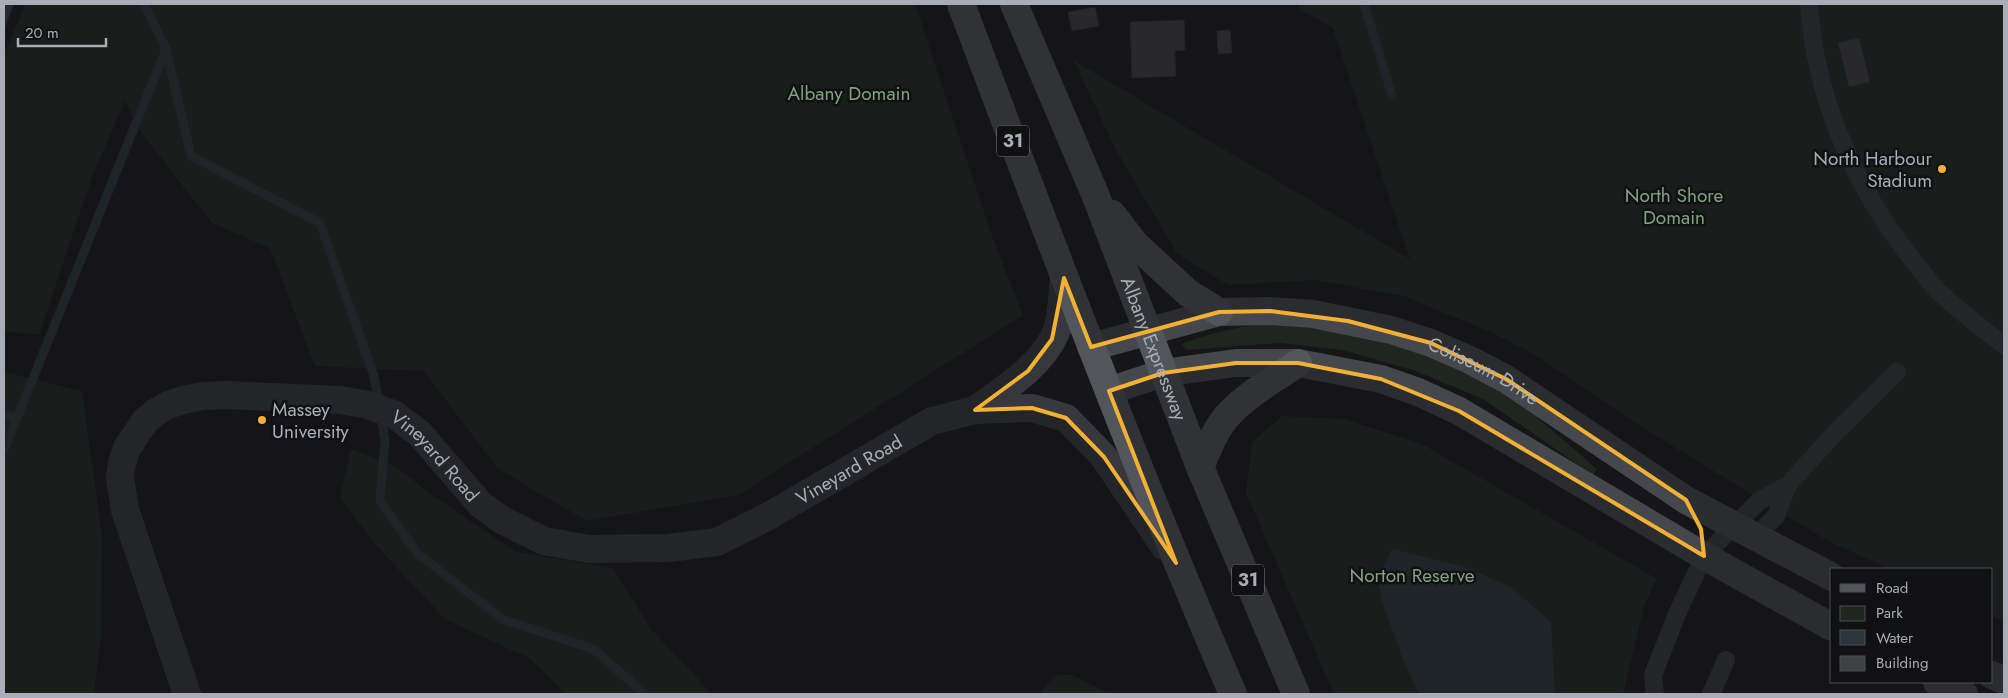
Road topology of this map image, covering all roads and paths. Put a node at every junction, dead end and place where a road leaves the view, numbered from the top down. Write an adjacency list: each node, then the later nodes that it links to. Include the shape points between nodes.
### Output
1 (961, 4): 5 (main road, 31)
2 (1014, 4): 4 (main road, Albany Expressway / 31)
3 (1809, 4): 8 (lane, via 1818,69 1848,156 1871,200 1936,289)
4 (1095, 194): 6 (main road, via 1135,244 1188,293); 7 (main road, Albany Expressway / 31)
5 (1064, 278): 9 (main road, 31); 14 (street, Vineyard Road, via 1052,339 1028,371)
6 (1220, 312): 7 (main road, Coliseum Drive); 17 (main road, Coliseum Drive, via 1313,314 1390,330 1431,343 1506,379)
7 (1149, 332): 9 (main road, Coliseum Drive); 12 (main road, Albany Expressway / 31)
8 (2004, 346)
9 (1091, 347): 13 (main road, 31)
10 (1298, 363): 12 (main road, via 1236,363); 15 (main road, via 1229,413); 19 (main road, via 1381,379 1459,411)
11 (1897, 372): 16 (lane)
12 (1163, 373): 13 (main road); 15 (main road, Albany Expressway / 31)
13 (1109, 391): 20 (main road, 31)
14 (975, 410): 20 (street, Vineyard Road, via 1032,408 1066,418 1104,457); 25 (street, Vineyard Road, via 932,421 717,542 668,548 589,549 544,541 502,520 480,504 420,434 395,416 364,404 226,395 183,400 156,412 145,421 122,462 120,477 131,527)
15 (1200, 466): 27 (main road, Albany Expressway / 31)
16 (1788, 485): 18 (lane, via 1759,501); 18 (lane, via 1776,516)
17 (1686, 500): 18 (main road, Coliseum Drive); 19 (main road, via 1701,528)
18 (1745, 531): 19 (lane); 21 (main road, Coliseum Drive)
19 (1704, 556): 22 (main road); 28 (lane, via 1652,675)
20 (1176, 563): 26 (main road, 31)
21 (1830, 577)
22 (1830, 626)
23 (1726, 660): 29 (lane)
24 (1939, 683): 30 (main road)
25 (187, 694)
26 (1233, 694)
27 (1296, 694)
28 (1655, 694)
29 (1711, 694)
30 (1964, 694)

